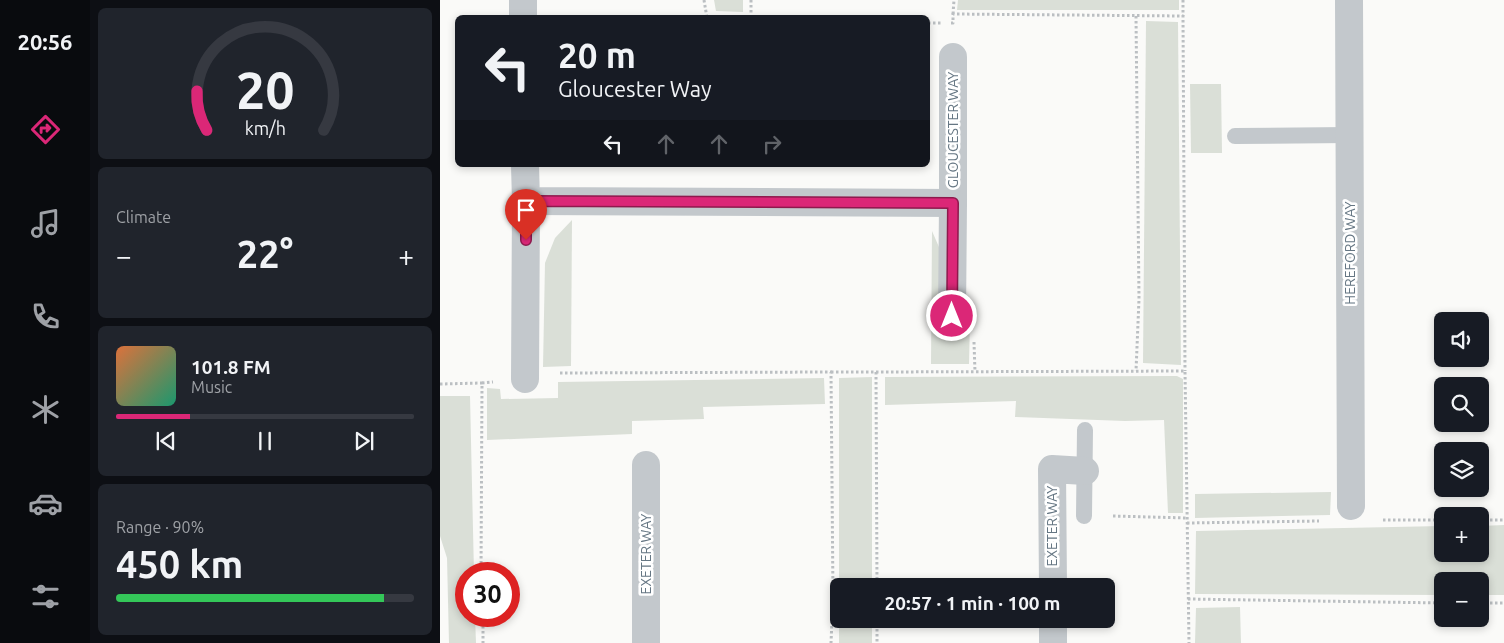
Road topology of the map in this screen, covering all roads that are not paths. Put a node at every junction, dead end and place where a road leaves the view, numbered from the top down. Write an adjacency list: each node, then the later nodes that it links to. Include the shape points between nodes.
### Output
1 (523, 0): 3 (street)
2 (1349, 0): 5 (street, HEREFORD WAY)
3 (523, 15)
4 (953, 57): 9 (street, GLOUCESTER WAY)
5 (1349, 135): 6 (lane); 15 (street, HEREFORD WAY)
6 (1235, 136)
7 (525, 167): 8 (street)
8 (526, 201): 9 (street, GLOUCESTER WAY); 11 (street)
9 (953, 203): 10 (street, GLOUCESTER WAY)
10 (952, 316)
11 (525, 379)
12 (1085, 430): 14 (lane)
13 (646, 465): 19 (street, EXETER WAY)
14 (1085, 471): 16 (lane); 17 (street, EXETER WAY, via 1052,469)
15 (1351, 506)
16 (1084, 516)
17 (1052, 578)
18 (1053, 628): 20 (street)
19 (646, 643)
20 (1053, 643)

